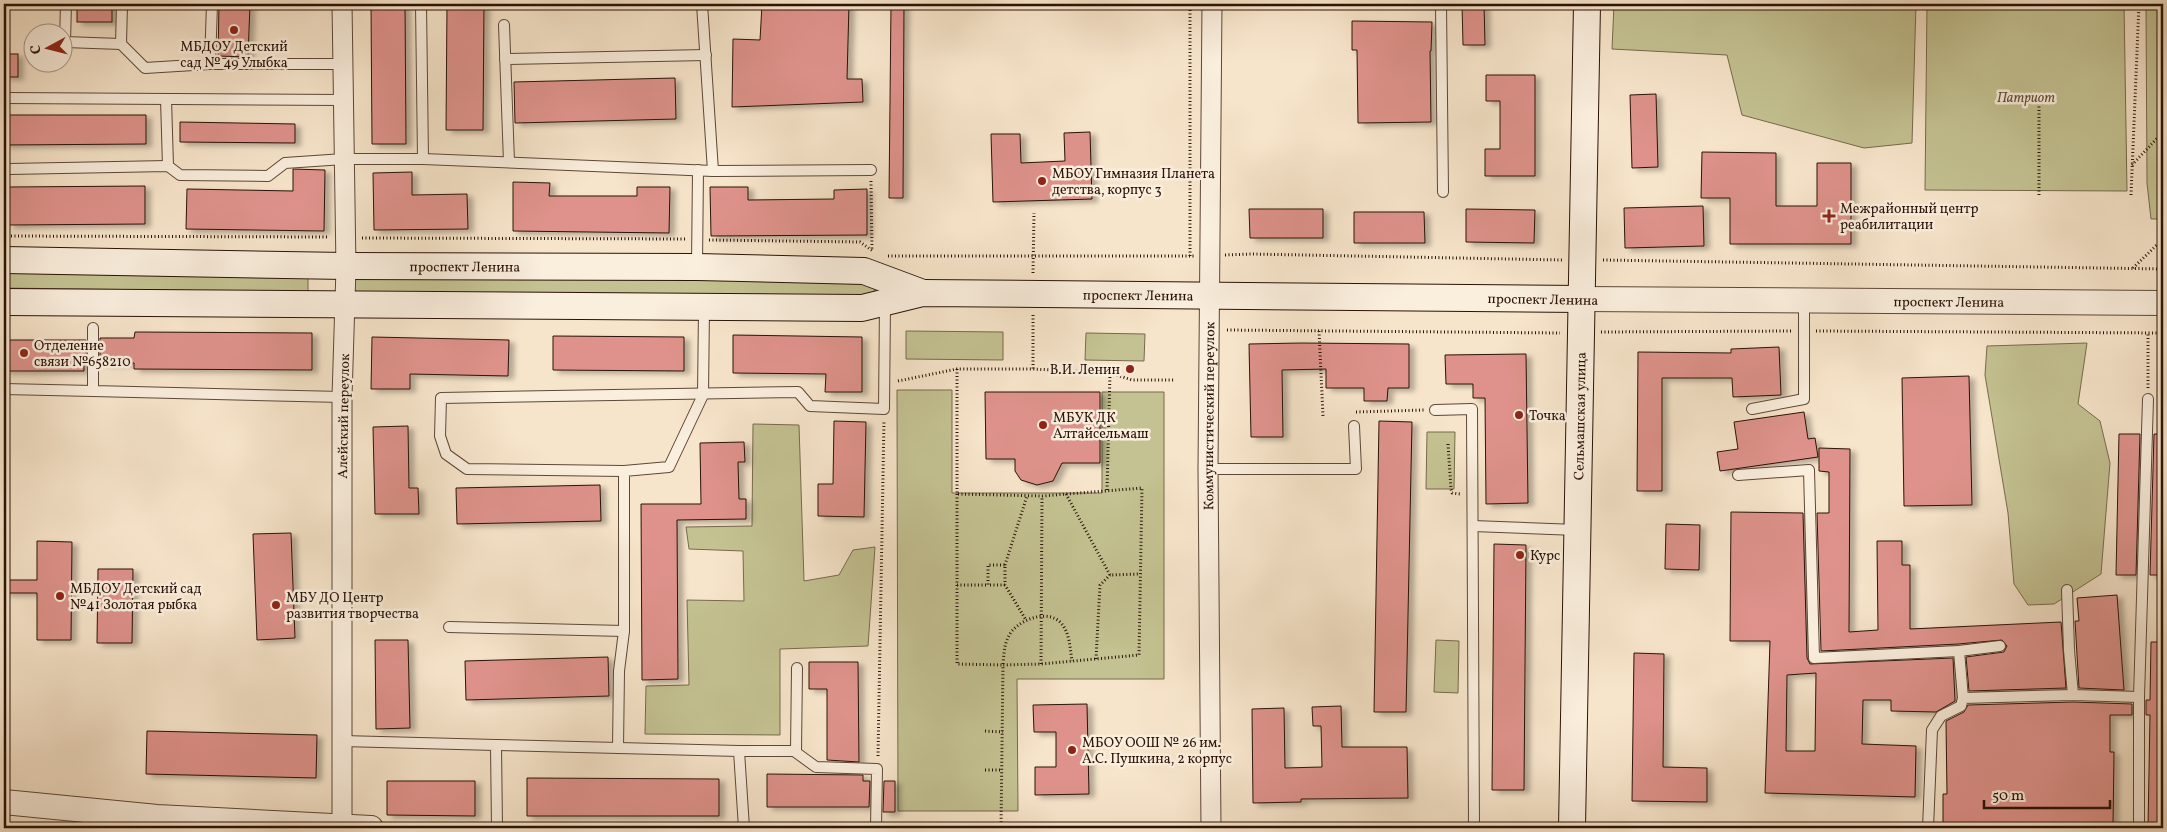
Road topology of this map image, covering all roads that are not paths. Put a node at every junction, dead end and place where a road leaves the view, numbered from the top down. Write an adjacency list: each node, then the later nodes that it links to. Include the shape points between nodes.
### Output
1 (66, 4): 11 (lane, via 65,42)
2 (122, 4): 11 (lane)
3 (212, 4): 14 (lane)
4 (342, 4): 15 (street, Алейский переулок)
5 (421, 4): 19 (lane)
6 (702, 4): 12 (lane)
7 (1212, 4): 33 (street, Коммунистический переулок)
8 (1441, 4): 27 (lane)
9 (1587, 4): 34 (main road, Сельмашская улица)
10 (504, 24): 13 (lane)
11 (120, 44): 14 (lane, via 145,68)
12 (706, 54): 13 (lane); 26 (lane)
13 (505, 59): 21 (lane)
14 (210, 64): 15 (lane)
15 (343, 64): 18 (street, Алейский переулок)
16 (4, 98): 17 (lane)
17 (166, 99): 18 (lane); 22 (lane)
18 (343, 100): 20 (street, Алейский переулок)
19 (423, 159): 20 (lane); 21 (lane)
20 (344, 160): 22 (lane, via 285,163 268,176 180,175); 30 (street, Алейский переулок)
21 (509, 162): 24 (lane)
22 (168, 166): 23 (lane)
23 (9, 169)
24 (698, 170): 26 (lane); 31 (lane)
25 (871, 170): 26 (lane)
26 (713, 171)
27 (1443, 192)
28 (876, 258): 31 (main road, проспект Ленина, via 864,271); 32 (main road, проспект Ленина); 39 (main road)
29 (4, 260): 30 (main road, проспект Ленина)
30 (346, 266): 31 (main road, проспект Ленина); 38 (street, Алейский переулок)
31 (697, 267)
32 (923, 293): 33 (main road, проспект Ленина); 39 (main road, проспект Ленина)
33 (1211, 296): 34 (main road, проспект Ленина); 50 (street, Коммунистический переулок)
34 (1581, 299): 36 (street, проспект Ленина); 54 (main road, Сельмашская улица)
35 (4, 302): 38 (main road, проспект Ленина)
36 (1804, 302): 37 (street, проспект Ленина); 47 (lane, via 1804,399)
37 (2163, 303)
38 (345, 304): 40 (main road, проспект Ленина); 45 (street, Алейский переулок)
39 (878, 305): 40 (main road, проспект Ленина); 44 (lane, via 884,409 810,406 798,392)
40 (704, 308): 44 (lane)
41 (92, 328): 43 (lane)
42 (4, 389): 43 (lane)
43 (93, 391): 45 (lane)
44 (702, 394): 51 (lane, via 668,467); 51 (lane, via 441,398 440,436 446,454 467,469)
45 (342, 397): 64 (street, Алейский переулок)
46 (2148, 399): 62 (lane)
47 (1752, 409)
48 (1435, 410): 53 (lane, via 1472,409)
49 (1354, 426): 50 (lane, via 1356,469)
50 (1208, 469): 75 (street, Коммунистический переулок)
51 (624, 471): 57 (lane)
52 (1738, 475): 59 (lane, via 1809,470 1814,658)
53 (1473, 526): 54 (lane); 76 (lane)
54 (1578, 530): 77 (main road, Сельмашская улица)
55 (2067, 590): 61 (lane)
56 (449, 628): 57 (lane)
57 (624, 631): 66 (lane, via 619,671)
58 (2000, 646): 59 (lane)
59 (1959, 651): 63 (lane)
60 (797, 668): 68 (lane)
61 (2073, 695): 62 (lane); 63 (lane)
62 (2139, 697): 79 (lane)
63 (1963, 698): 78 (lane, via 1961,706 1941,716 1932,730)
64 (342, 741): 65 (lane); 70 (street, Алейский переулок)
65 (496, 745): 66 (lane); 72 (lane)
66 (618, 748): 67 (lane)
67 (739, 750): 68 (lane); 73 (lane)
68 (794, 751): 74 (lane, via 816,767 878,769)
69 (4, 802): 70 (street, via 157,818)
70 (342, 827): 71 (street)
71 (371, 828)
72 (497, 828)
73 (744, 828)
74 (876, 828)
75 (1211, 828)
76 (1474, 828)
77 (1572, 828)
78 (1928, 828)
79 (2139, 828)

